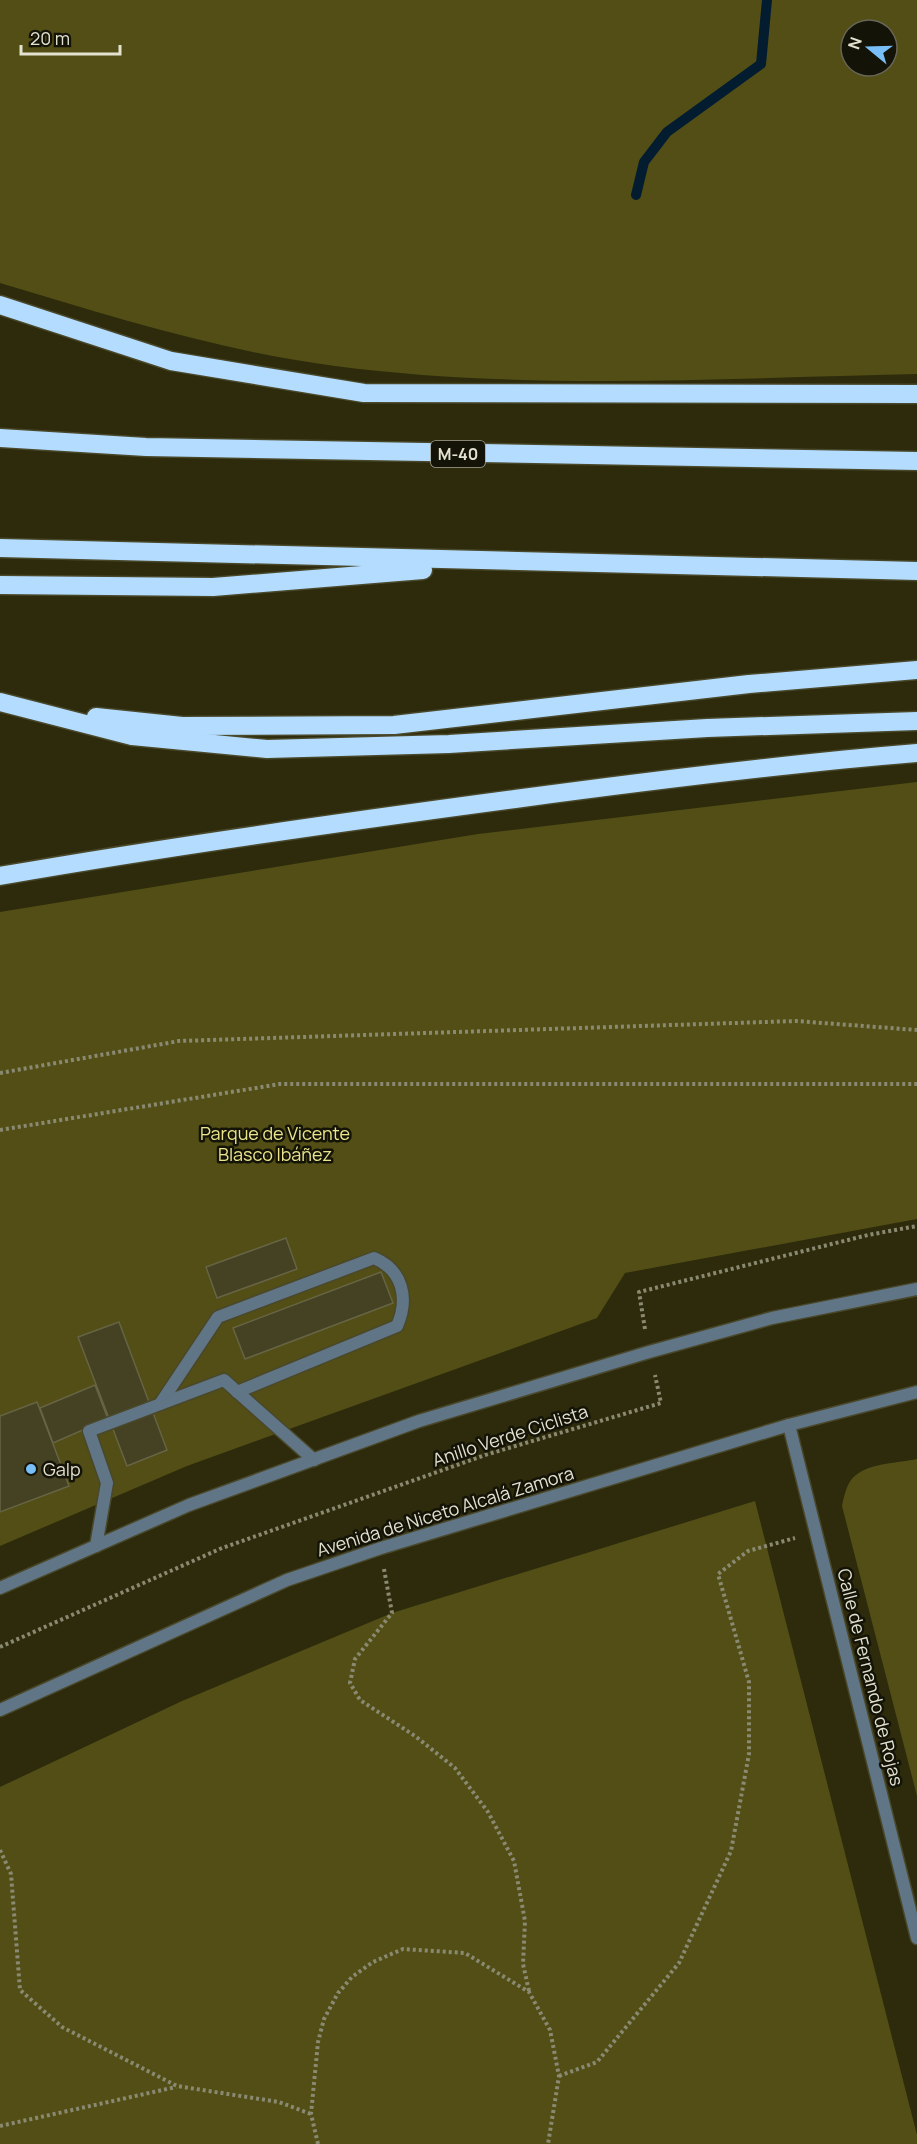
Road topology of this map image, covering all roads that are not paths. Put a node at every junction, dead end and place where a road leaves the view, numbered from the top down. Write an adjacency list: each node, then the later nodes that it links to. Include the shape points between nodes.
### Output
1 (0, 305): 2 (highway, via 171,362 364,393)
2 (917, 394)
3 (0, 438): 4 (highway, M-40, via 158,448)
4 (917, 461)
5 (0, 548): 6 (highway)
6 (515, 562): 7 (highway); 8 (highway, via 213,587)
7 (917, 571)
8 (0, 585)
9 (917, 670): 11 (highway, via 749,684 394,725 182,726)
10 (0, 702): 11 (highway)
11 (41, 711): 12 (highway, via 132,736 267,748 449,744 707,728)
12 (917, 721)
13 (917, 753): 14 (highway, via 785,763 364,819)
14 (0, 876)
15 (917, 1289): 20 (street, via 772,1318 649,1352 419,1421)
16 (237, 1392): 18 (street, via 224,1380); 18 (street, via 397,1326 404,1297 394,1271 374,1258 218,1317); 20 (street)
17 (917, 1392): 19 (street, Avenida de Niceto Alcalá Zamora)
18 (160, 1404): 21 (street, via 89,1431 107,1483)
19 (789, 1425): 23 (street, Avenida de Niceto Alcalá Zamora, via 287,1580); 24 (street, Calle de Fernando de Rojas)
20 (314, 1460): 21 (street, via 189,1505)
21 (96, 1546): 22 (street)
22 (0, 1588)
23 (0, 1710)
24 (917, 1938)

